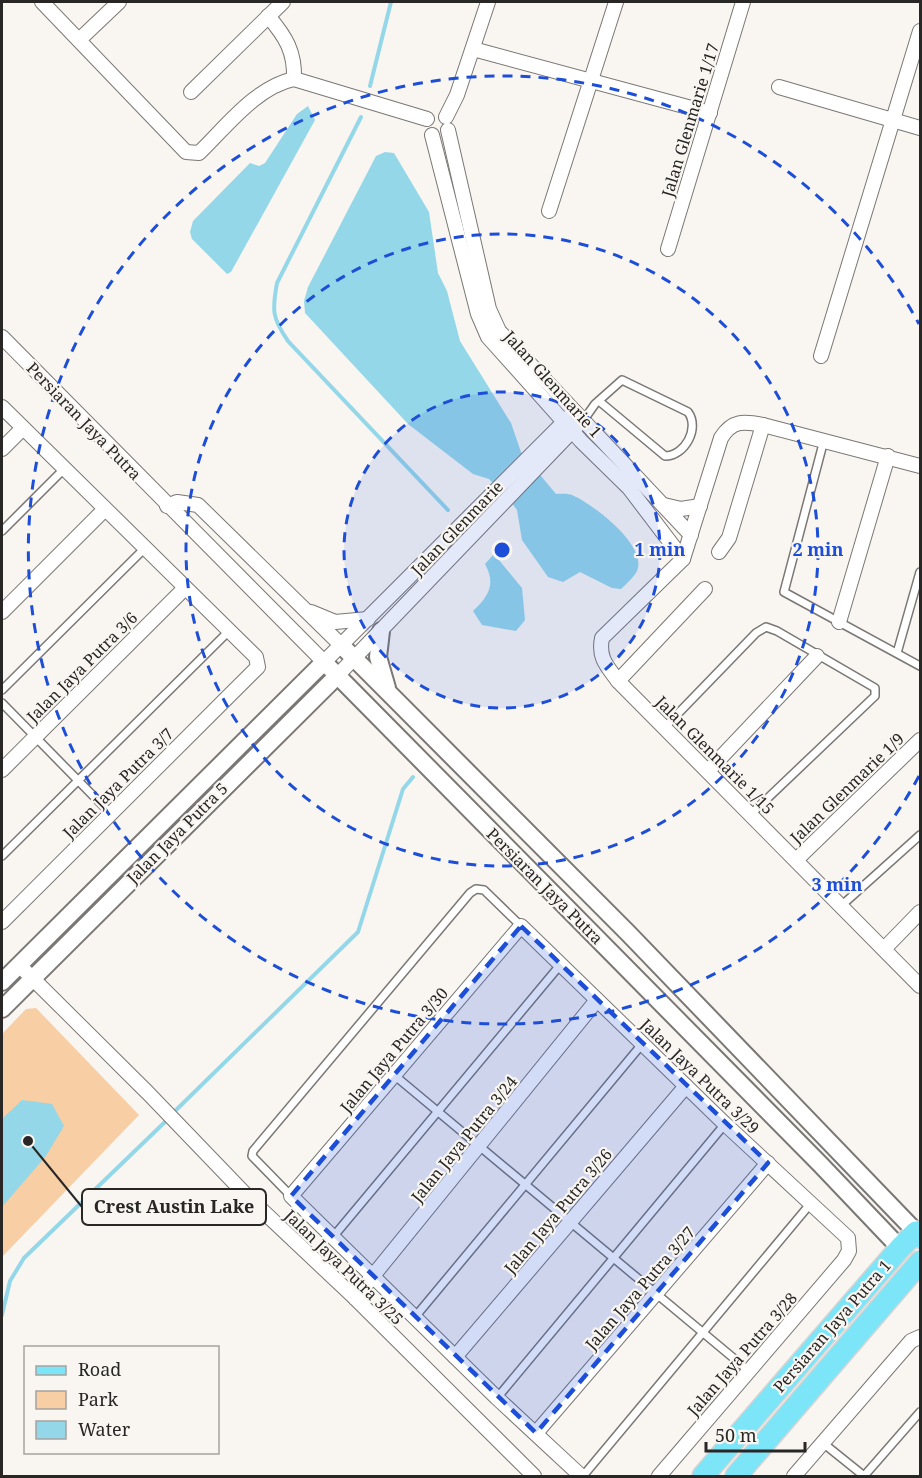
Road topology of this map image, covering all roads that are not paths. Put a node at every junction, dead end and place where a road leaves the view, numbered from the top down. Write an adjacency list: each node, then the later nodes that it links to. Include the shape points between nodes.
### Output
1 (42, 2): 9 (street)
2 (119, 2): 9 (street)
3 (283, 2): 7 (street)
4 (488, 2): 10 (street)
5 (616, 2): 12 (street)
6 (743, 2): 15 (street, Jalan Glenmarie 1/17)
7 (268, 16): 11 (street, via 293,52); 14 (street)
8 (921, 31): 17 (street)
9 (79, 40): 11 (street, via 180,148 194,154 200,153 255,100)
10 (473, 49): 12 (street); 18 (street)
11 (294, 79): 16 (street)
12 (593, 81): 15 (street); 21 (street)
13 (779, 87): 17 (street)
14 (191, 92)
15 (710, 113): 23 (street, Jalan Glenmarie 1/17)
16 (427, 119): 18 (street, via 436,113); 20 (street, via 427,130)
17 (892, 120): 19 (street); 25 (street)
18 (447, 123): 20 (street, via 439,136); 22 (street, Jalan Glenmarie 1)
19 (921, 128)
20 (432, 135): 22 (street, Jalan Glenmarie 1)
21 (549, 211)
22 (463, 227): 28 (street, Jalan Glenmarie 1, via 473,266 478,314 488,337)
23 (668, 249)
24 (2, 337): 39 (street, Persiaran Jaya Putra)
25 (821, 356)
26 (597, 403): 26 (lane, via 665,456 675,456 684,449 692,425 688,412 622,380); 28 (lane); 28 (lane)
27 (2, 407): 30 (street)
28 (573, 422): 36 (street, Jalan Glenmarie 1); 37 (street, Jalan Glenmarie)
29 (763, 425): 31 (street, Jalan Glenmarie 1/15); 40 (street, Jalan Glenmarie 1/15, via 741,421 726,429); 45 (street, via 729,538)
30 (23, 428): 32 (street); 35 (street)
31 (824, 440): 33 (street, Jalan Glenmarie 1/15); 53 (lane, via 784,592)
32 (2, 449)
33 (888, 456): 34 (street, Jalan Glenmarie 1/15); 53 (street)
34 (921, 466)
35 (64, 469): 41 (street); 42 (lane)
36 (634, 483): 38 (street, Jalan Glenmarie 1); 46 (street, Jalan Glenmarie 1)
37 (495, 501): 52 (street, Jalan Glenmarie); 55 (street, Jalan Glenmarie)
38 (664, 505): 40 (street, via 681,509); 43 (street, Jalan Glenmarie 1)
39 (167, 506): 50 (street, Persiaran Jaya Putra, via 177,502 198,505); 60 (street, Persiaran Jaya Putra)
40 (700, 506): 43 (street, Jalan Glenmarie 1/15)
41 (105, 509): 44 (street); 51 (street)
42 (2, 531)
43 (691, 535): 46 (street, Jalan Glenmarie 1/15)
44 (145, 548): 48 (street); 64 (lane)
45 (719, 552)
46 (683, 559): 63 (street, Jalan Glenmarie 1/15, via 602,638 603,662)
47 (921, 572): 57 (lane)
48 (185, 588): 54 (street); 68 (street, Jalan Jaya Putra 3/6)
49 (705, 589): 63 (street)
50 (303, 609): 52 (street, via 335,622); 56 (street, Persiaran Jaya Putra)
51 (2, 612)
52 (368, 619): 56 (street, Jalan Glenmarie)
53 (839, 622): 57 (lane)
54 (229, 631): 72 (lane); 73 (street, Jalan Jaya Putra 3/7, via 255,657 258,667)
55 (381, 631): 59 (street, Jalan Glenmarie); 65 (street, via 378,657)
56 (341, 645): 59 (street, Persiaran Jaya Putra); 60 (street, Jalan Jaya Putra 5)
57 (897, 653): 61 (lane)
58 (817, 656): 67 (lane, via 766,627); 71 (street); 74 (lane, via 868,682 875,688 875,696)
59 (355, 658): 62 (street, Jalan Jaya Putra 5); 65 (street, Persiaran Jaya Putra)
60 (324, 662): 62 (street, Persiaran Jaya Putra); 84 (street, Jalan Jaya Putra 5)
61 (921, 666)
62 (338, 676): 85 (street, Jalan Jaya Putra 5); 103 (street, Persiaran Jaya Putra)
63 (618, 681): 67 (street, Jalan Glenmarie 1/15)
64 (2, 690)
65 (389, 692): 101 (street, Persiaran Jaya Putra)
66 (2, 703): 68 (lane)
67 (665, 728): 71 (street, Jalan Glenmarie 1/15)
68 (35, 737): 70 (street, Jalan Jaya Putra 3/6); 72 (lane)
69 (921, 740): 77 (street, Jalan Glenmarie 1/9)
70 (2, 770)
71 (708, 771): 74 (street, Jalan Glenmarie 1/15)
72 (78, 780): 73 (lane); 76 (lane)
73 (111, 814): 80 (street, Jalan Jaya Putra 3/7)
74 (751, 814): 77 (street, Jalan Glenmarie 1/15)
75 (921, 835): 78 (lane)
76 (2, 856)
77 (796, 860): 78 (street, Jalan Glenmarie 1/15)
78 (841, 906): 82 (street, Jalan Glenmarie 1/15)
79 (921, 912): 82 (street)
80 (2, 922)
81 (521, 926): 83 (street, Jalan Jaya Putra 3/29); 91 (street, Jalan Jaya Putra 3/30); 98 (lane, via 484,890 470,893 253,1151 252,1156)
82 (884, 949): 87 (street, Jalan Glenmarie 1/15)
83 (561, 964): 88 (street, Jalan Jaya Putra 3/29); 93 (lane)
84 (19, 965): 85 (street, Jalan Jaya Putra 3/25); 86 (street, Jalan Jaya Putra 5)
85 (32, 978): 89 (street, Jalan Jaya Putra 5); 109 (street, Jalan Jaya Putra 3/25, via 249,1198)
86 (2, 982)
87 (921, 986)
88 (597, 1000): 90 (street, Jalan Jaya Putra 3/29); 95 (street, Jalan Jaya Putra 3/24)
89 (2, 1009)
90 (643, 1043): 92 (street, Jalan Jaya Putra 3/29); 97 (lane)
91 (394, 1076): 93 (lane); 98 (street, Jalan Jaya Putra 3/30)
92 (686, 1086): 94 (street, Jalan Jaya Putra 3/29); 100 (street, Jalan Jaya Putra 3/26)
93 (438, 1112): 95 (lane); 102 (lane)
94 (724, 1124): 96 (street, Jalan Jaya Putra 3/29); 105 (lane)
95 (479, 1145): 97 (lane); 107 (street, Jalan Jaya Putra 3/24)
96 (768, 1163): 99 (street, Jalan Jaya Putra 3/29); 108 (street, Jalan Jaya Putra 3/27)
97 (526, 1184): 100 (lane); 110 (lane)
98 (291, 1196): 102 (street, Jalan Jaya Putra 3/25)
99 (811, 1203): 104 (street, Jalan Jaya Putra 3/29, via 848,1238); 111 (lane)
100 (570, 1221): 105 (lane); 113 (street, Jalan Jaya Putra 3/26)
101 (918, 1234): 103 (main road, Persiaran Jaya Putra 1)
102 (333, 1237): 107 (street, Jalan Jaya Putra 3/25)
103 (900, 1248): 106 (main road, Persiaran Jaya Putra); 122 (main road, Persiaran Jaya Putra 1)
104 (849, 1251): 114 (street, Jalan Jaya Putra 3/28)
105 (614, 1258): 108 (lane); 115 (lane)
106 (920, 1265): 123 (main road, Persiaran Jaya Putra 1)
107 (373, 1276): 109 (street, Jalan Jaya Putra 3/24); 110 (street, Jalan Jaya Putra 3/25)
108 (657, 1294): 111 (lane); 117 (street, Jalan Jaya Putra 3/27)
109 (355, 1298): 119 (street, Jalan Jaya Putra 3/25)
110 (415, 1317): 113 (street, Jalan Jaya Putra 3/25)
111 (703, 1333): 114 (lane); 120 (lane)
112 (921, 1337): 118 (street, via 911,1341)
113 (455, 1357): 115 (street, Jalan Jaya Putra 3/25)
114 (749, 1371): 121 (street, Jalan Jaya Putra 3/28)
115 (497, 1398): 117 (street, Jalan Jaya Putra 3/25)
116 (921, 1412): 125 (lane)
117 (536, 1433): 120 (street, Jalan Jaya Putra 3/25)
118 (823, 1443): 124 (street); 125 (lane)
119 (534, 1476)
120 (582, 1476)
121 (659, 1476)
122 (703, 1476)
123 (736, 1476)
124 (794, 1476)
125 (864, 1476)

